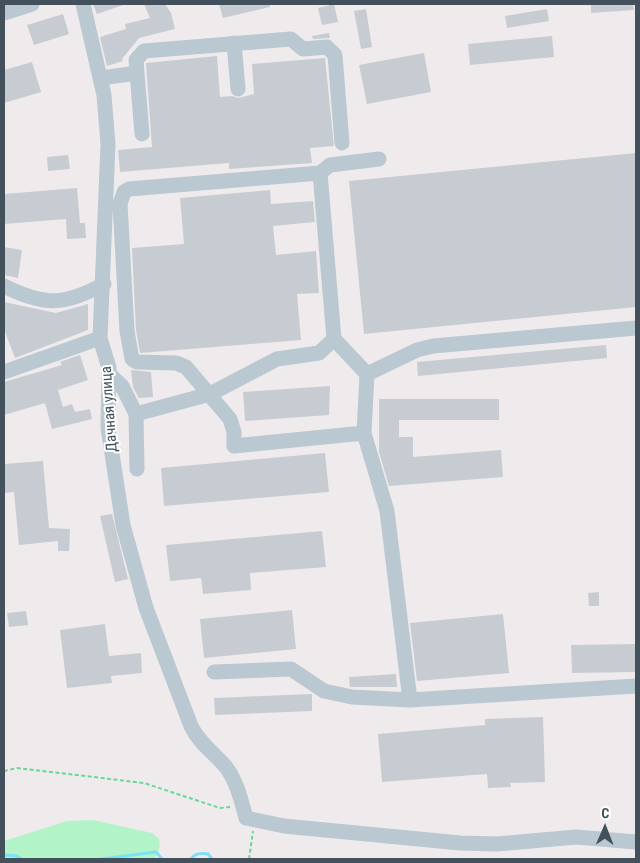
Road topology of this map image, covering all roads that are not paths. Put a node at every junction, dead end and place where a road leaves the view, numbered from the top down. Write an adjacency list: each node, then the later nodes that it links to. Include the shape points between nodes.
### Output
1 (32, 4): 3 (street)
2 (83, 4): 6 (street, Дачная улица)
3 (4, 13)
4 (234, 43): 5 (street, via 144,51 136,60); 7 (street); 9 (street, via 292,39 303,49 327,47 335,55)
5 (137, 73): 6 (street); 8 (street)
6 (100, 78): 12 (street, Дачная улица, via 108,144)
7 (238, 89)
8 (142, 134)
9 (342, 143)
10 (379, 159): 11 (street, via 330,165)
11 (320, 173): 16 (street); 20 (street, via 129,189 121,196 127,331 132,359 186,367)
12 (104, 284): 13 (street, via 82,296 60,301 30,299); 15 (street, Дачная улица)
13 (4, 286)
14 (636, 328): 19 (street, via 432,346)
15 (100, 338): 17 (street); 18 (street, Дачная улица)
16 (334, 339): 19 (street); 20 (street, via 319,353 277,359)
17 (4, 372)
18 (109, 374): 21 (street, via 122,386); 27 (street, Дачная улица, via 108,428 123,525 146,608 195,734 231,774 244,812 284,826 460,843 497,844 576,837)
19 (367, 374): 22 (street)
20 (210, 394): 21 (street); 22 (street, via 230,419 234,446)
21 (136, 414): 23 (street)
22 (364, 433): 26 (street, via 387,510)
23 (137, 469)
24 (214, 672): 26 (street, via 291,669 324,691 352,698)
25 (636, 686): 26 (street)
26 (410, 700)
27 (636, 842)

